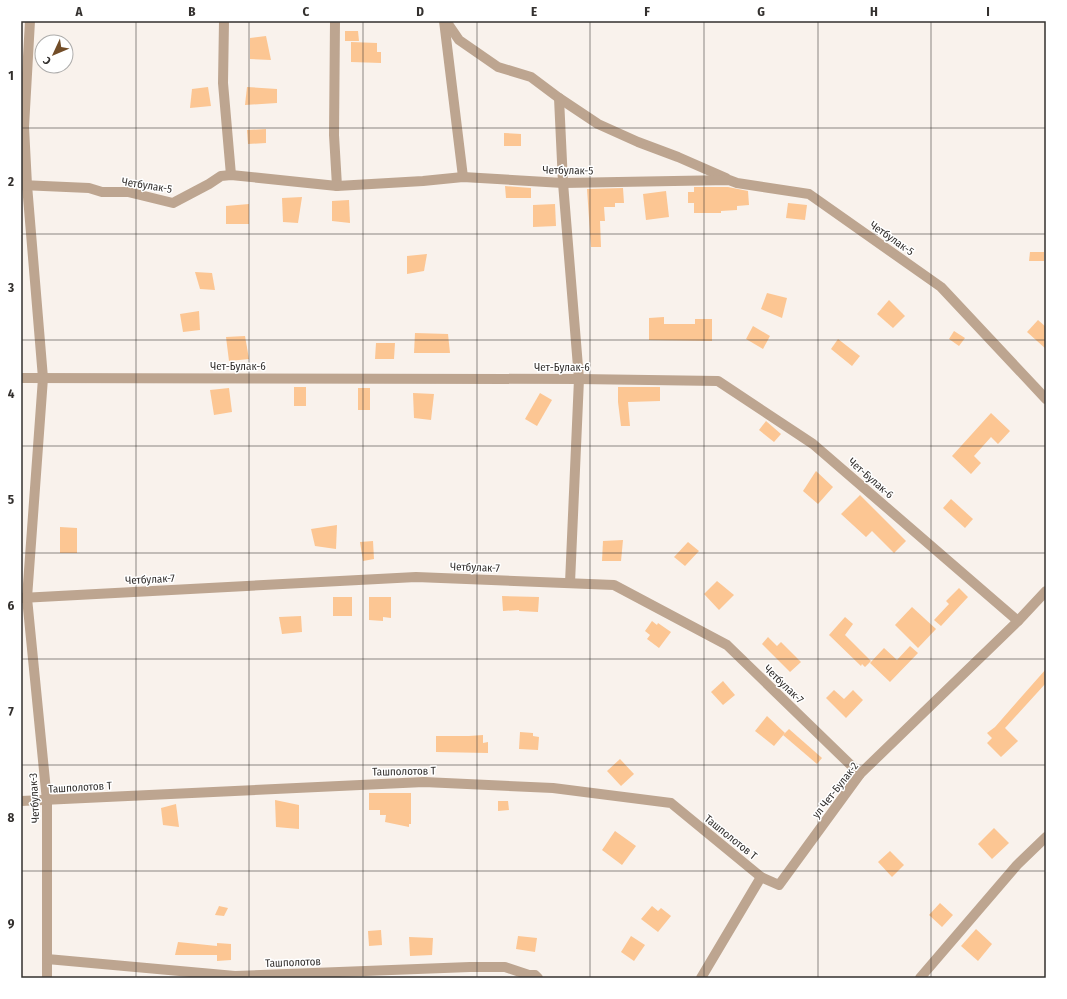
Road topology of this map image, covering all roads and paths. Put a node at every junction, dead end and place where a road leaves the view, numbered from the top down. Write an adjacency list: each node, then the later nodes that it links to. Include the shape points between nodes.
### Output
1 (30, 21): 10 (street, Четбулак-3, via 24,127)
2 (224, 21): 6 (street, via 223,83)
3 (334, 21): 11 (street, via 334,134)
4 (445, 21): 5 (street, via 465,45 498,67 531,77); 7 (street)
5 (558, 98): 8 (street, via 598,124); 9 (street)
6 (231, 175): 10 (street, Четбулак-5, via 221,176 173,203 128,192); 11 (street, Четбулак-5)
7 (463, 177): 9 (street, Четбулак-5); 11 (street, Четбулак-5)
8 (728, 180): 9 (street, Четбулак-5); 15 (street, Четбулак-5, via 809,194 942,287)
9 (563, 183): 14 (street)
10 (24, 185): 13 (street, Четбулак-3)
11 (337, 186)
12 (21, 378): 13 (street, Чет-Булак-6)
13 (43, 378): 14 (street, Чет-Булак-6); 18 (street, Четбулак-3)
14 (579, 378): 16 (street); 19 (street, Чет-Булак-6, via 718,381 813,444)
15 (1046, 399)
16 (570, 583): 18 (street, Четбулак-7, via 416,577); 20 (street, Четбулак-7, via 614,585 727,645)
17 (1046, 591): 19 (street, ул Чет-Булак-2)
18 (24, 598): 22 (street, Четбулак-3)
19 (1018, 621): 20 (street, ул Чет-Булак-2)
20 (860, 774): 24 (street, ул Чет-Булак-2, via 779,885)
21 (21, 801): 22 (street, Ташполотов Т)
22 (47, 801): 24 (street, Ташполотов Т, via 424,782 553,788 671,803); 25 (street, Четбулак-3)
23 (1046, 837): 29 (street, via 1017,865)
24 (761, 877): 28 (street)
25 (47, 959): 26 (street, Четбулак-3); 27 (street, Ташполотов, via 235,976 505,967)
26 (47, 978)
27 (538, 978)
28 (701, 978)
29 (920, 978)

